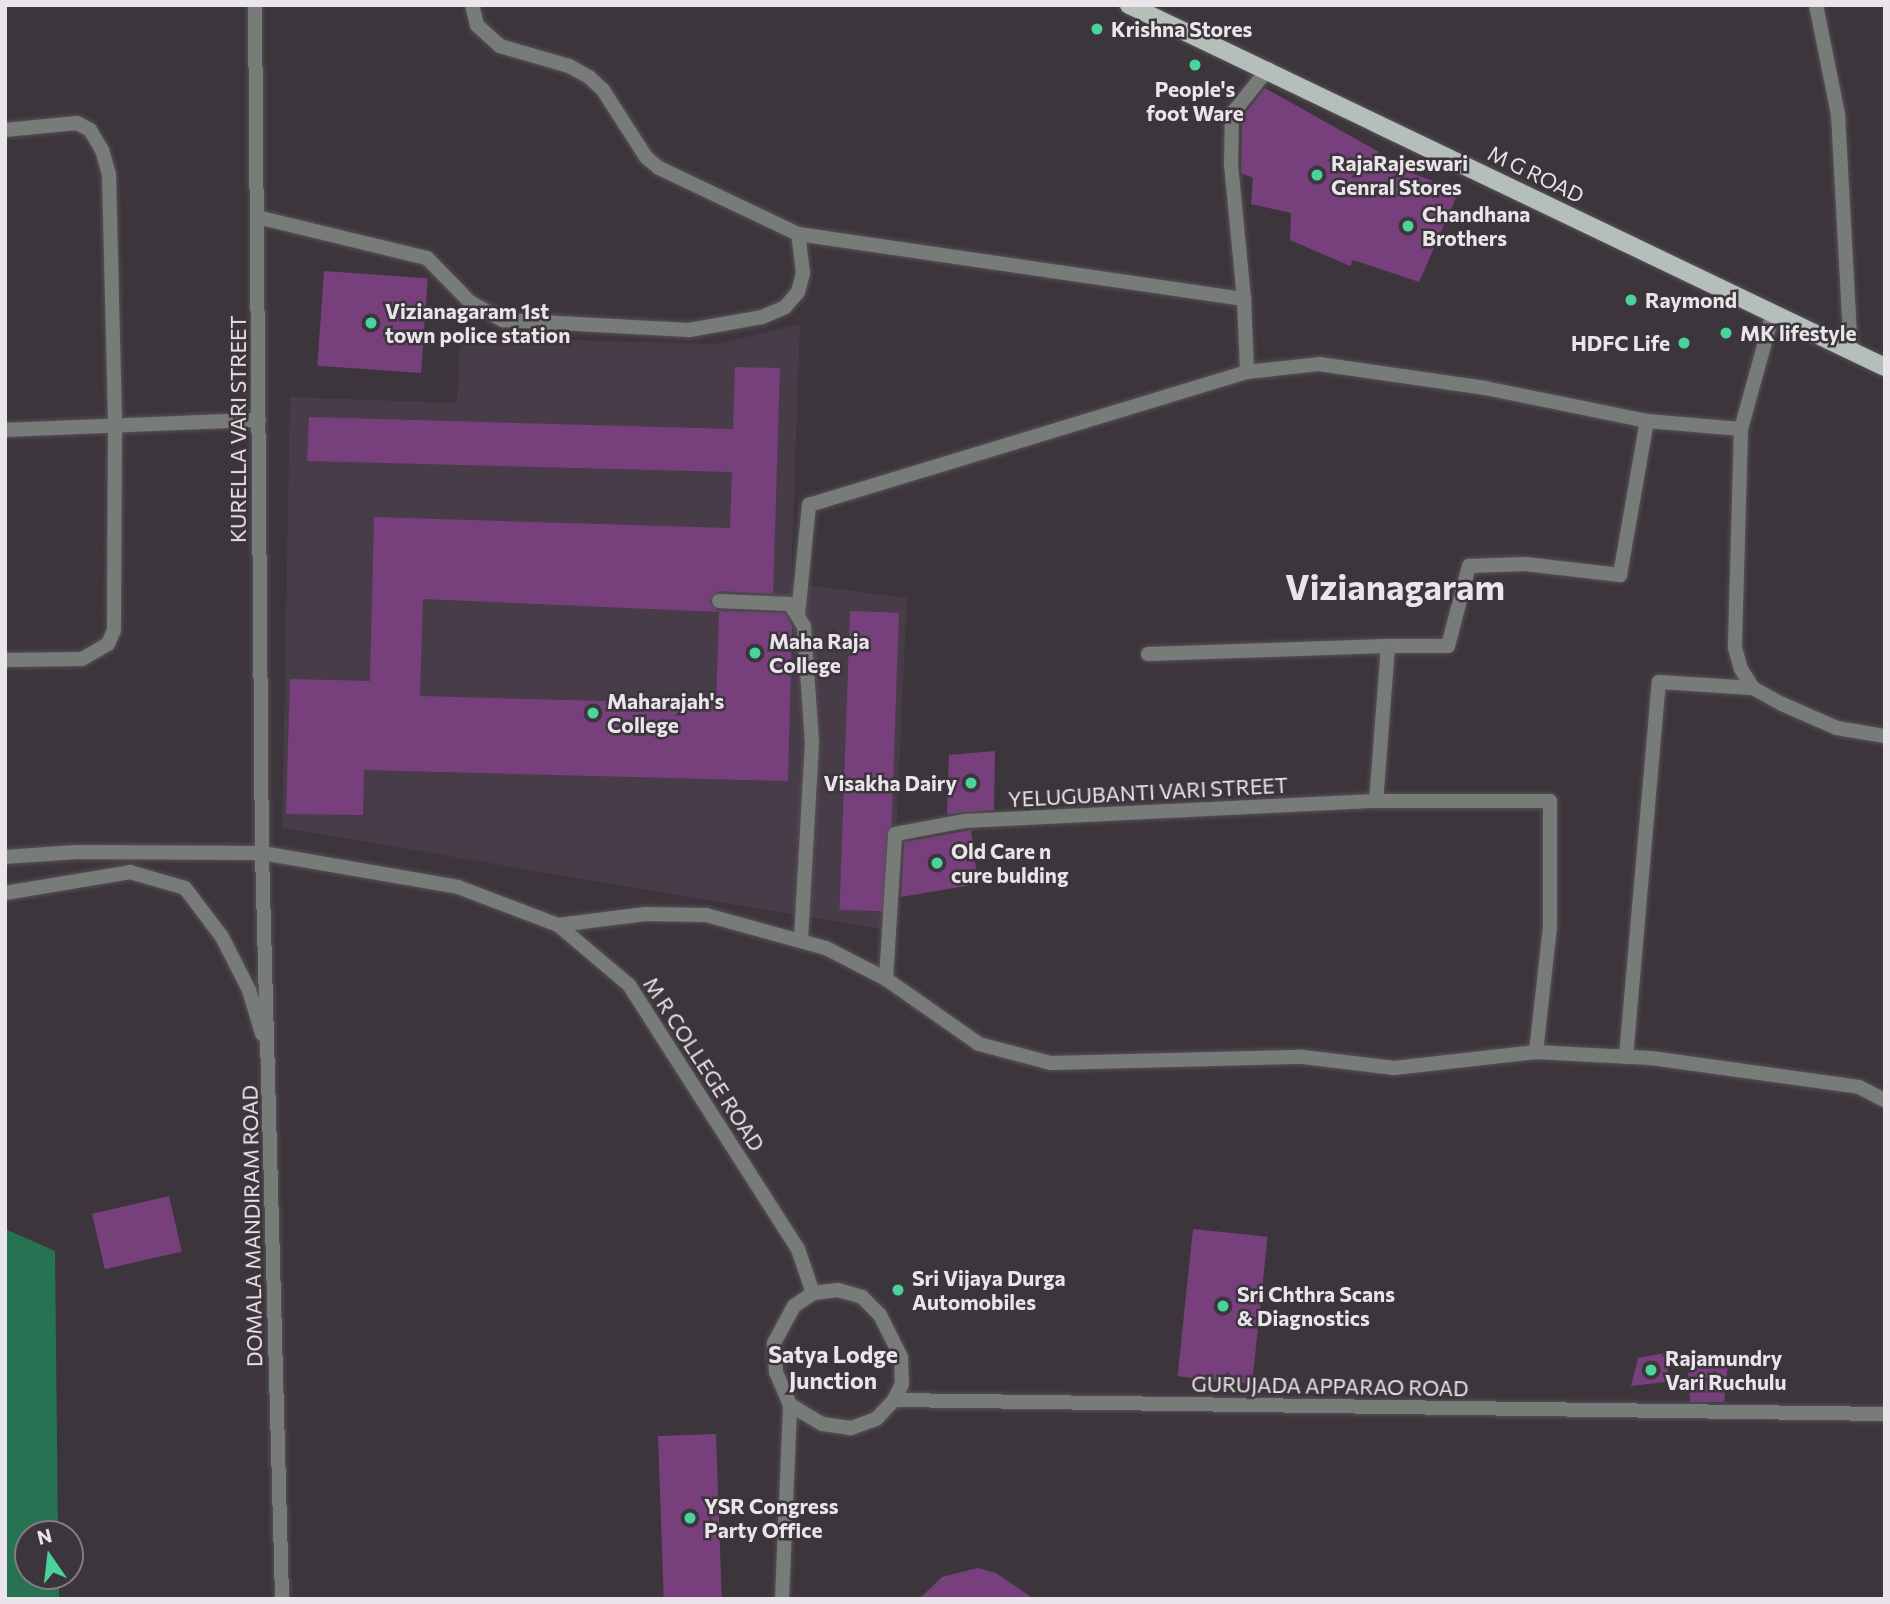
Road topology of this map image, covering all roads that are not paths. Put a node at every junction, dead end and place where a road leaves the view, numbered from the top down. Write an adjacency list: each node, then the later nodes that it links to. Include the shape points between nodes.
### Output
1 (255, 5): 7 (street, KURELLA VARI STREET)
2 (472, 5): 8 (street, via 477,25 500,46 569,66 589,78 659,168)
3 (1129, 5): 5 (main road, M G ROAD)
4 (1816, 5): 11 (street, via 1838,114)
5 (1268, 69): 9 (street, via 1233,114 1231,165); 10 (main road, M G ROAD)
6 (5, 130): 16 (street, via 77,123 90,131 102,150 108,174)
7 (257, 217): 8 (street, via 427,258 470,302 503,320 689,330 752,319 785,307 798,292 803,273); 14 (street, KURELLA VARI STREET)
8 (798, 234): 9 (street)
9 (1244, 299): 13 (street)
10 (1773, 313): 11 (main road, M G ROAD); 17 (street)
11 (1851, 351): 12 (main road, M G ROAD)
12 (1885, 367)
13 (1247, 372): 15 (street, via 1319,365 1485,388); 20 (street, via 809,505)
14 (259, 420): 16 (street); 27 (street, KURELLA VARI STREET)
15 (1647, 421): 17 (street); 21 (street, via 1620,575 1525,564 1469,566 1448,646)
16 (114, 425): 18 (street); 23 (street, via 114,630 108,644 82,659)
17 (1741, 429): 24 (street, via 1735,648)
18 (5, 430)
19 (719, 601): 20 (street, via 790,604)
20 (798, 615): 31 (street, via 806,639 812,742)
21 (1388, 646): 22 (street); 26 (street)
22 (1148, 654)
23 (5, 660)
24 (1753, 688): 25 (street, via 1837,728); 35 (street, via 1659,682)
25 (1885, 736)
26 (1376, 801): 32 (street, YELUGUBANTI VARI STREET, via 964,821 895,834); 33 (street, YELUGUBANTI VARI STREET, via 1550,801 1550,927)
27 (262, 853): 28 (street, M R COLLEGE ROAD, via 77,852); 30 (street, M R COLLEGE ROAD, via 458,887); 34 (street, DOMALA MANDIRAM ROAD)
28 (5, 857)
29 (5, 893): 34 (street, via 130,873 185,888 222,937 249,990)
30 (558, 925): 31 (street, via 645,914 706,915); 37 (street, M R COLLEGE ROAD, via 629,985 798,1249)
31 (801, 941): 32 (street)
32 (886, 979): 33 (street, via 979,1044 1051,1063 1303,1057 1394,1068)
33 (1536, 1052): 35 (street)
34 (269, 1056): 41 (street, DOMALA MANDIRAM ROAD)
35 (1626, 1057): 36 (street, via 1859,1087)
36 (1885, 1100)
37 (813, 1293): 38 (street, via 838,1290 862,1297 880,1315 901,1357 902,1384); 39 (street, via 794,1306 774,1343 776,1373)
38 (894, 1400): 39 (street, via 876,1419 850,1428 822,1424); 40 (street, GURUJADA APPARAO ROAD)
39 (790, 1405): 42 (street)
40 (1885, 1414)
41 (282, 1599)
42 (782, 1599)

